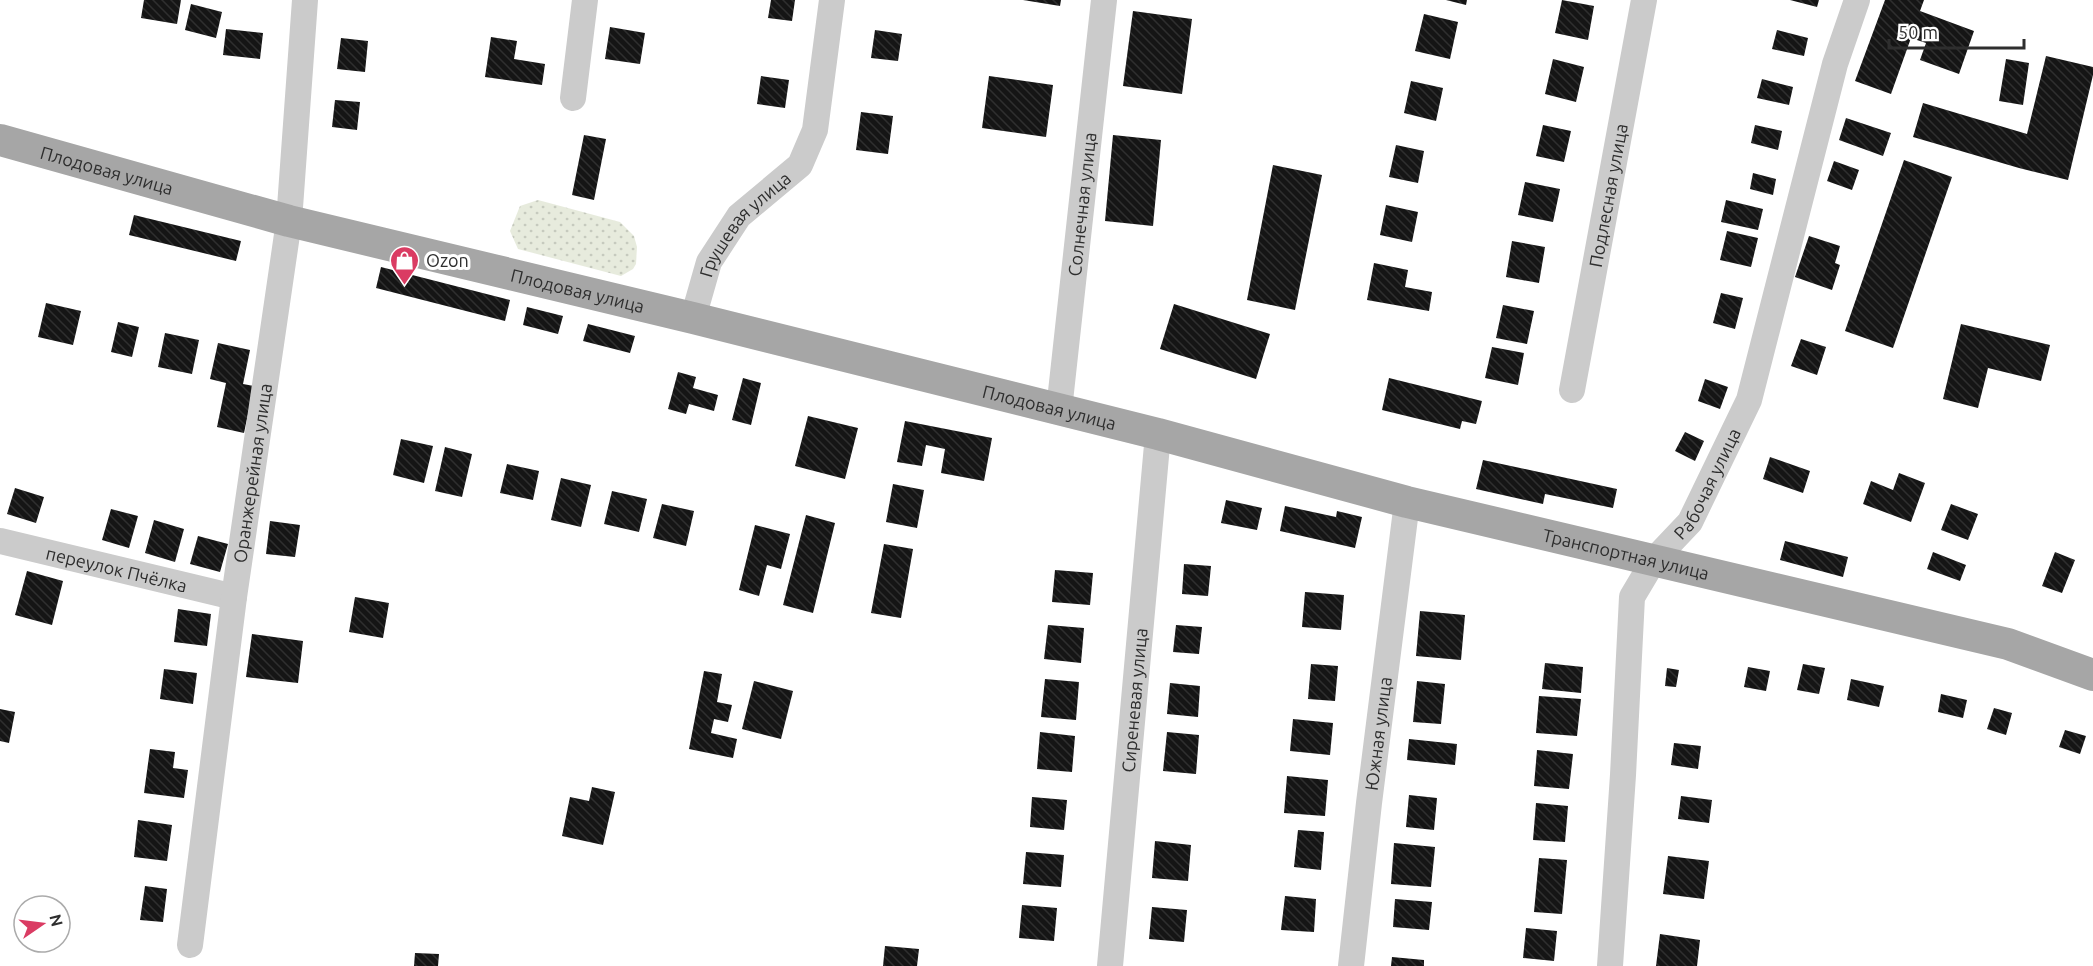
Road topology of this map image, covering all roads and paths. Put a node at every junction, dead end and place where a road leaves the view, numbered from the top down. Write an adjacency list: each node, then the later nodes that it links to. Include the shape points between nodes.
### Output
1 (305, 0): 9 (street, Оранжерейная улица)
2 (585, 0): 7 (street)
3 (832, 0): 10 (street, Грушевая улица, via 815,130 800,165 740,216 709,262)
4 (1104, 0): 12 (street, Солнечная улица)
5 (1644, 0): 11 (street, Подлесная улица)
6 (1857, 0): 16 (street, Рабочая улица, via 1835,64 1749,400 1689,522)
7 (573, 98)
8 (0, 140): 9 (main road, Плодовая улица)
9 (289, 221): 10 (main road, Плодовая улица); 17 (street, Оранжерейная улица)
10 (693, 318): 12 (main road, Плодовая улица)
11 (1572, 390)
12 (1059, 410): 13 (main road, Плодовая улица)
13 (1158, 434): 14 (main road, Транспортная улица); 20 (street, Сиреневая улица)
14 (1407, 502): 16 (main road, Транспортная улица); 21 (street, Южная улица)
15 (0, 541): 17 (street, переулок Пчёлка)
16 (1654, 560): 18 (main road, Транспортная улица, via 2008,644); 22 (street, Рабочая улица, via 1632,597)
17 (234, 597): 19 (street, Оранжерейная улица)
18 (2093, 675)
19 (190, 945)
20 (1110, 966)
21 (1351, 966)
22 (1610, 966)

